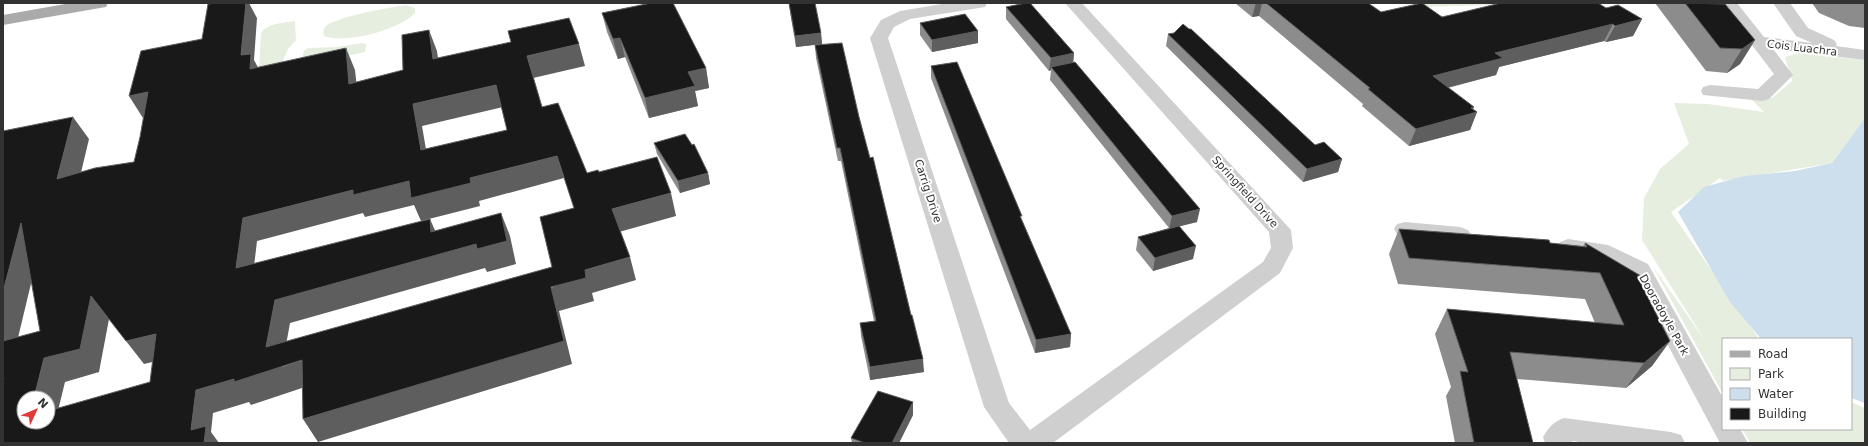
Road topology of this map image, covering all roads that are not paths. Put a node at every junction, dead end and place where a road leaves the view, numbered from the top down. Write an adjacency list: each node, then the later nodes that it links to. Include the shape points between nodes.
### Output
1 (100, 3): 6 (main road)
2 (979, 3): 16 (street, Carrig Drive, via 906,15 887,24 879,38 998,407)
3 (1073, 3): 16 (street, Springfield Drive, via 1280,230 1282,248 1272,267)
4 (1728, 3): 7 (street, Cois Luachra)
5 (1781, 3): 8 (street, Cois Luachra, via 1802,32)
6 (3, 20)
7 (1759, 42): 8 (street, Cois Luachra); 10 (street, Cois Luachra, via 1784,75 1762,95)
8 (1846, 53): 9 (street, Cois Luachra)
9 (1865, 55)
10 (1710, 92)
11 (1405, 229): 12 (street)
12 (1483, 238)
13 (1545, 245): 14 (street, Dooradoyle Park, via 1600,251 1640,270)
14 (1722, 421)
15 (1727, 430): 19 (street)
16 (1038, 441)
17 (1559, 443): 18 (street, via 1557,438 1564,429)
18 (1671, 443)
19 (1734, 443)

